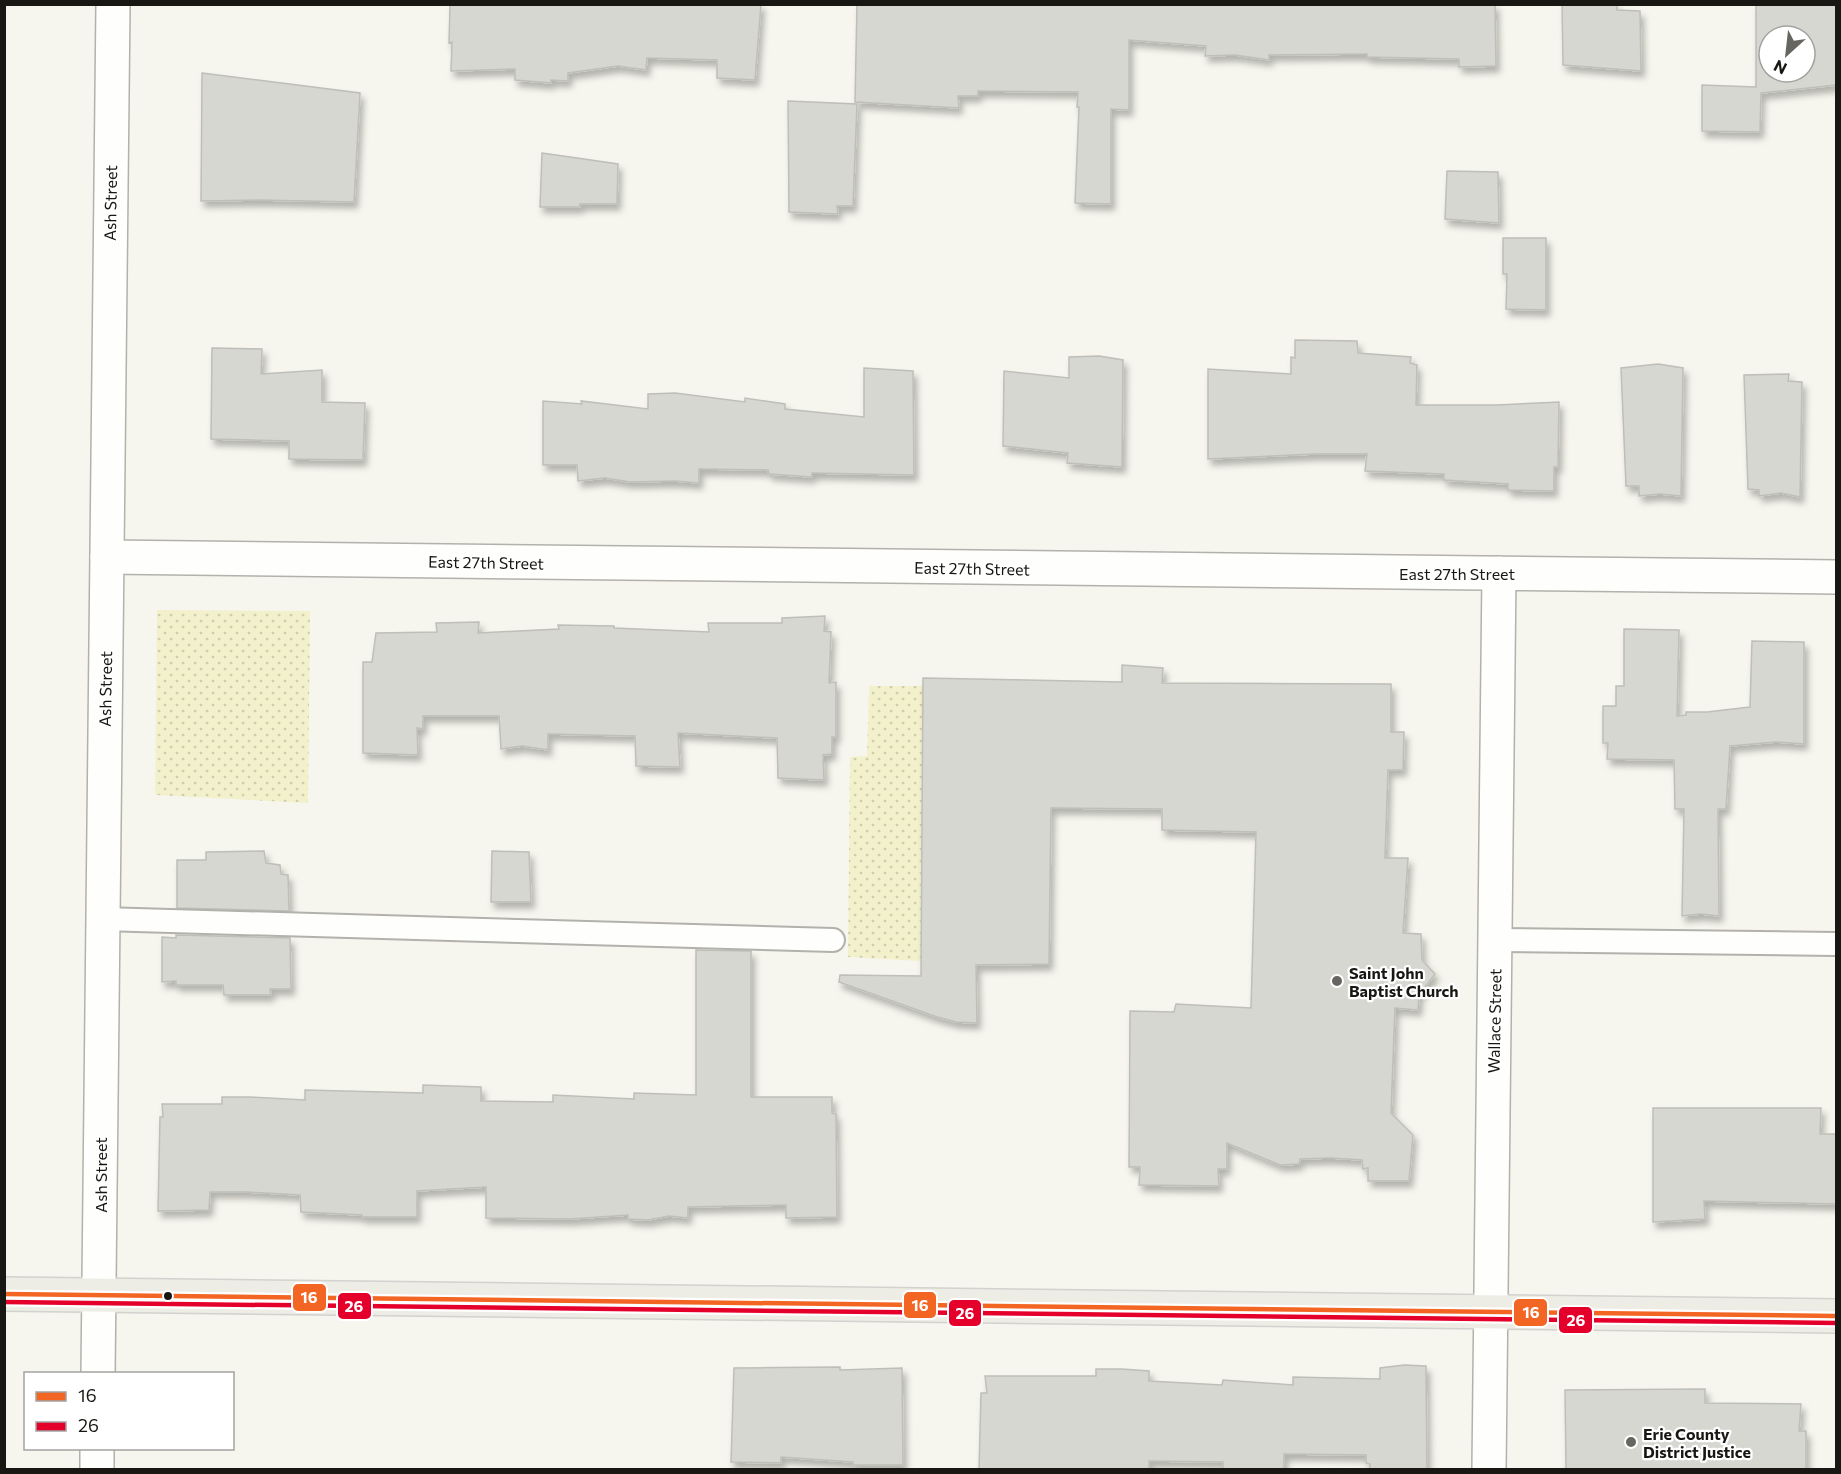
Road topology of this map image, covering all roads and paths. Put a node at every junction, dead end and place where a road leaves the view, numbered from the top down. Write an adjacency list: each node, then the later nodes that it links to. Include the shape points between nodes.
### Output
1 (112, 4): 2 (street, Ash Street)
2 (106, 558): 3 (street, East 27th Street); 5 (street, Ash Street)
3 (1499, 573): 4 (street, East 27th Street); 7 (street, Wallace Street)
4 (1836, 577)
5 (102, 919): 6 (lane); 10 (street, Ash Street)
6 (833, 940)
7 (1495, 940): 8 (lane); 11 (street, Wallace Street)
8 (1836, 944)
9 (4, 1294): 10 (main road)
10 (99, 1294): 11 (main road); 13 (street, Ash Street)
11 (1491, 1311): 12 (main road); 16 (street, Wallace Street)
12 (1836, 1316)
13 (98, 1372)
14 (97, 1450): 15 (street)
15 (97, 1470)
16 (1489, 1470)

